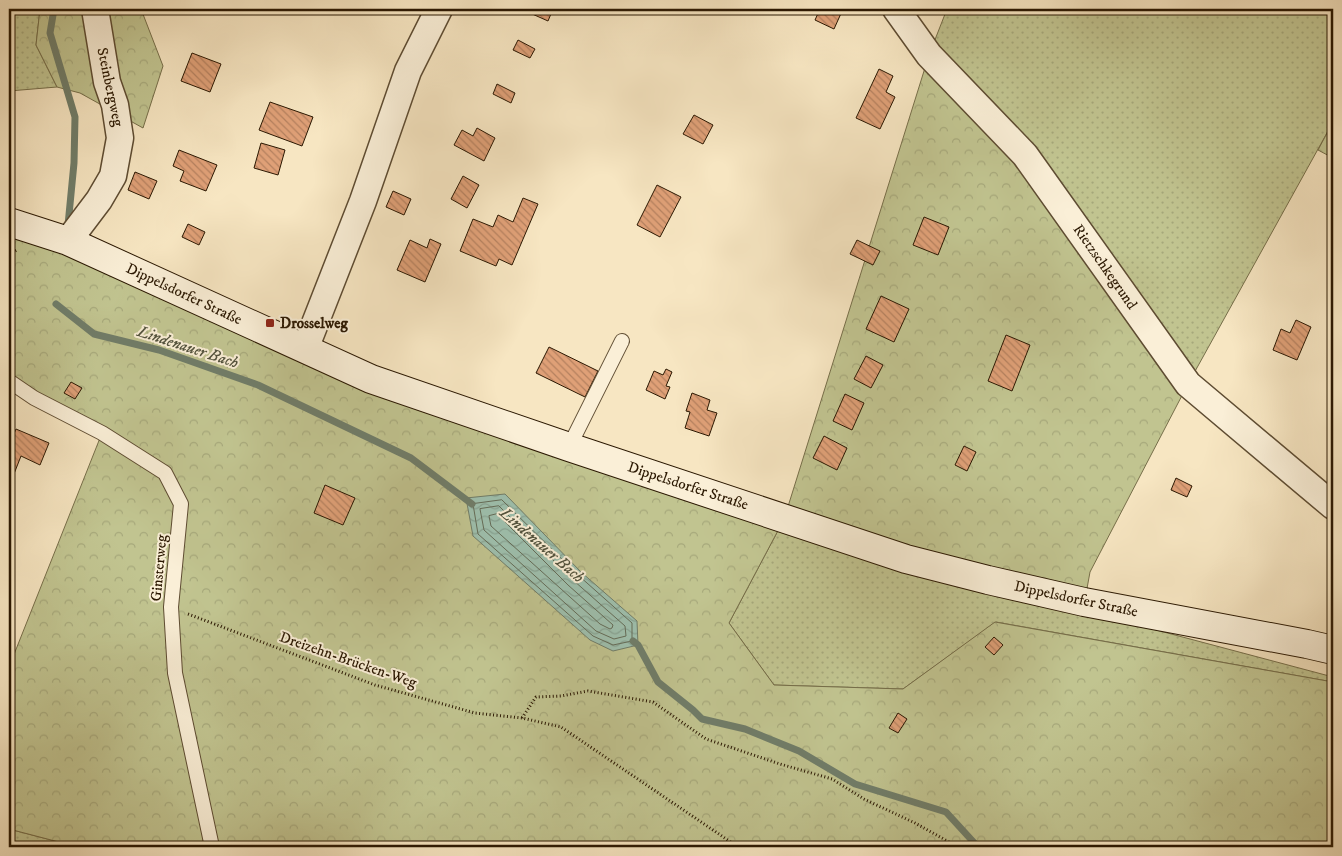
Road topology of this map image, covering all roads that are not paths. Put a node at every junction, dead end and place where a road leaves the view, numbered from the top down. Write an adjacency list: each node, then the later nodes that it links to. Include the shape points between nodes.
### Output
1 (95, 9): 5 (street, Steinbergweg, via 120,138 113,176)
2 (439, 9): 7 (street, via 408,71)
3 (896, 9): 10 (street, Rietzschkegrund, via 929,55 1025,155 1188,384)
4 (9, 222): 5 (street, Dippelsdorfer Straße)
5 (68, 241): 7 (street, Dippelsdorfer Straße)
6 (622, 341): 9 (lane)
7 (305, 349): 9 (street, Dippelsdorfer Straße, via 371,379)
8 (9, 381): 12 (lane, Ginsterweg, via 34,398 102,433 165,474 181,504 171,607 175,673)
9 (569, 447): 11 (street, Dippelsdorfer Straße, via 915,561 1084,602)
10 (1333, 506)
11 (1333, 650)
12 (212, 847)

